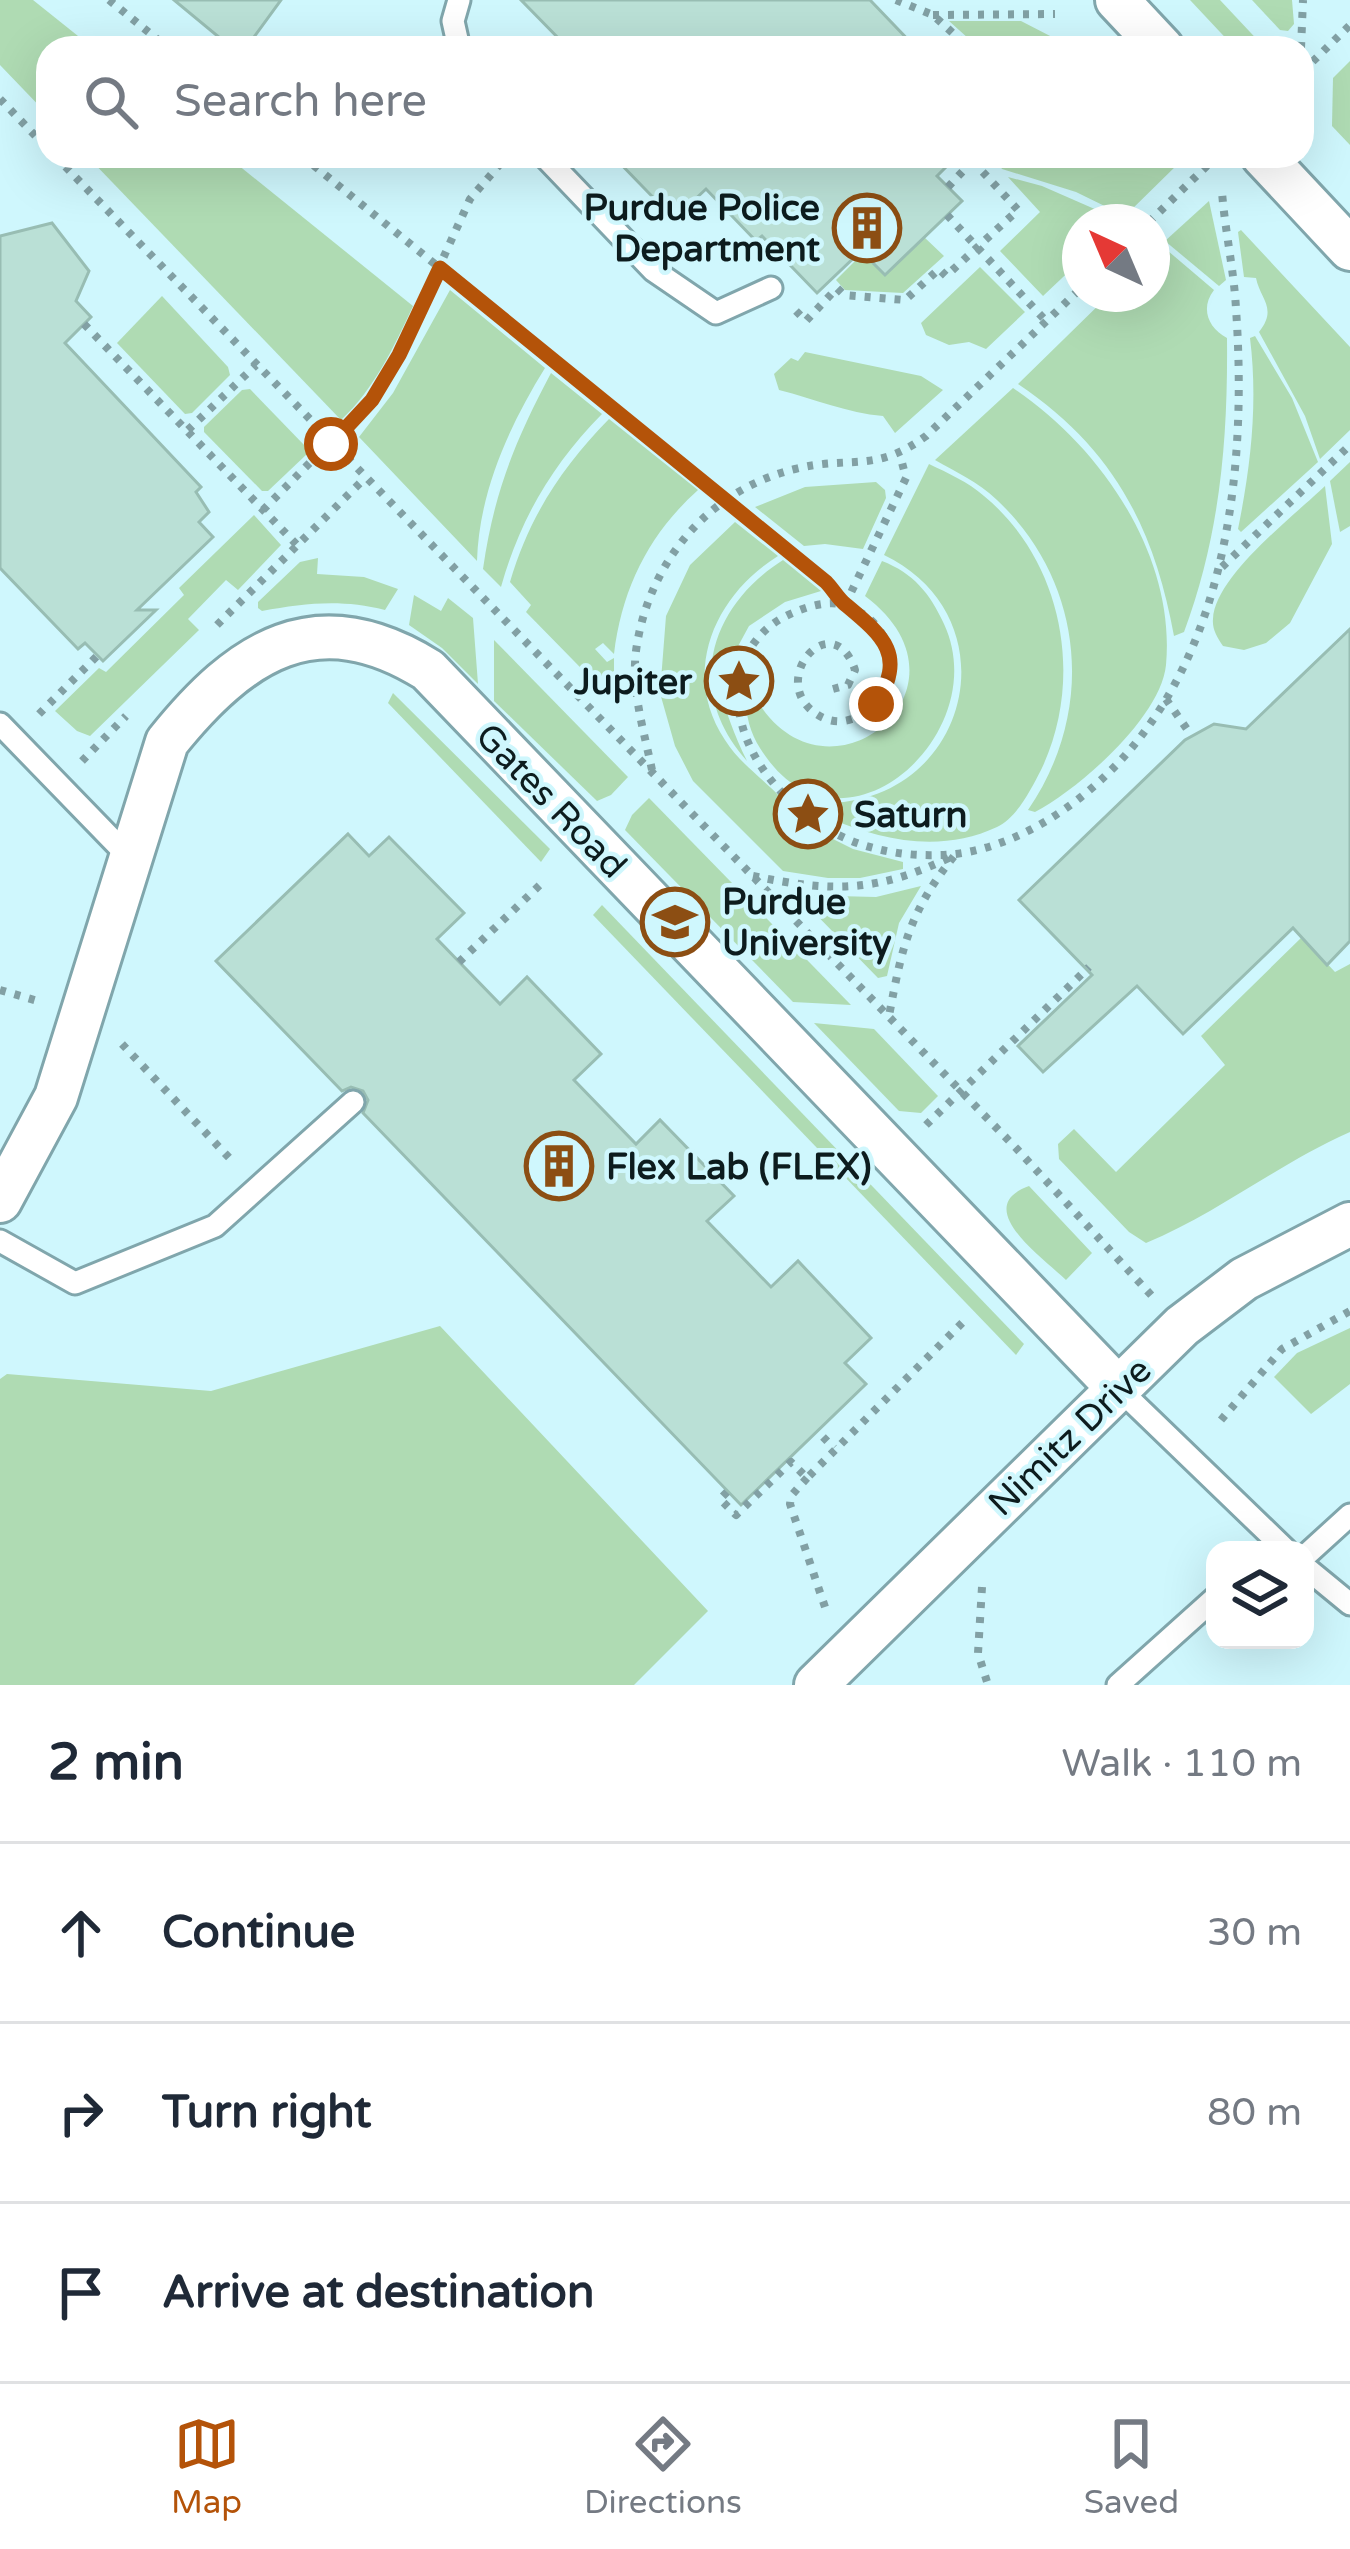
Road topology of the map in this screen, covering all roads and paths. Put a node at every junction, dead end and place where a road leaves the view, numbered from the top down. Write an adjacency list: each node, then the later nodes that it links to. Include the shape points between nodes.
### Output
1 (109, 0): 9 (path)
2 (460, 0): 10 (lane)
3 (896, 0): 7 (path)
4 (1117, 0): 12 (street)
5 (1303, 0): 13 (path)
6 (1055, 14): 7 (path)
7 (933, 15): 11 (path)
8 (1350, 25): 14 (path)
9 (153, 36)
10 (456, 36)
11 (956, 36)
12 (1151, 36)
13 (1302, 36)
14 (1314, 60)
15 (0, 99): 16 (path)
16 (36, 136)
17 (67, 168): 36 (path)
18 (317, 168): 31 (path)
19 (497, 168): 31 (path, via 470,200)
20 (555, 168): 32 (lane, via 653,270 716,313)
21 (964, 168): 25 (path)
22 (982, 168): 29 (path, via 1018,210)
23 (1205, 168): 27 (path)
24 (1274, 168): 30 (street)
25 (948, 187)
26 (1222, 192): 44 (path, via 1239,391)
27 (1168, 204)
28 (947, 215): 29 (path)
29 (975, 248): 32 (path, via 905,300 838,288 806,321); 34 (path)
30 (1350, 249)
31 (440, 268): 38 (path, via 372,400); 41 (path)
32 (770, 288)
33 (1062, 306): 34 (path)
34 (1046, 321): 40 (path)
35 (84, 324): 37 (path)
36 (256, 365): 37 (path); 38 (path)
37 (188, 430): 42 (path)
38 (331, 444): 42 (path); 51 (path)
39 (1350, 445): 44 (path)
40 (900, 455): 41 (path, via 798,468); 45 (path, via 906,478)
41 (724, 499): 45 (path); 51 (path, via 663,566 644,611 637,700)
42 (263, 510): 43 (path)
43 (297, 544)
44 (1221, 568): 48 (path)
45 (844, 604): 47 (path, via 879,633 891,659 890,683 856,717 818,715 799,690 798,670 822,644 839,645 855,670 848,685); 52 (path, via 806,607 755,640 739,681 746,740 784,792 840,834 889,852)
46 (98, 656): 49 (path)
47 (832, 689)
48 (1166, 699): 50 (path); 52 (path, via 1138,743 1070,806)
49 (7, 731): 53 (lane)
50 (1191, 735)
51 (652, 772): 54 (path)
52 (955, 855): 54 (path, via 880,885 836,888); 60 (path, via 912,917)
53 (129, 856): 64 (street, Gates Road, via 167,742 201,700 262,651 345,638 402,654 428,670); 66 (street, Gates Road, via 56,1097)
54 (752, 876): 60 (path)
55 (542, 883): 56 (path)
56 (459, 962)
57 (1090, 967): 62 (path)
58 (0, 990): 59 (path)
59 (48, 1004)
60 (889, 1016): 62 (path)
61 (112, 1034): 65 (path)
62 (961, 1091): 64 (path); 69 (path)
63 (352, 1102): 65 (lane)
64 (894, 1154): 72 (street, Gates Road)
65 (257, 1187): 68 (lane, via 215,1226 75,1283)
66 (0, 1202)
67 (1350, 1224): 72 (street, Nimitz Drive, via 1244,1279)
68 (0, 1241)
69 (1147, 1291)
70 (1350, 1311): 73 (path, via 1282,1349)
71 (964, 1321): 75 (path)
72 (1118, 1387): 79 (lane, Gates Road); 86 (street, Nimitz Drive)
73 (1221, 1420)
74 (823, 1437): 75 (path)
75 (834, 1448): 76 (path)
76 (807, 1478): 77 (path, via 791,1462 736,1515 720,1499); 85 (path, via 790,1504)
77 (728, 1492)
78 (1350, 1515): 80 (lane)
79 (1271, 1541)
80 (1314, 1548)
81 (1314, 1574): 83 (lane)
82 (982, 1588): 87 (path, via 978,1653)
83 (1350, 1604)
84 (1206, 1606): 88 (lane)
85 (826, 1610)
86 (816, 1685)
87 (988, 1685)
88 (1118, 1685)

